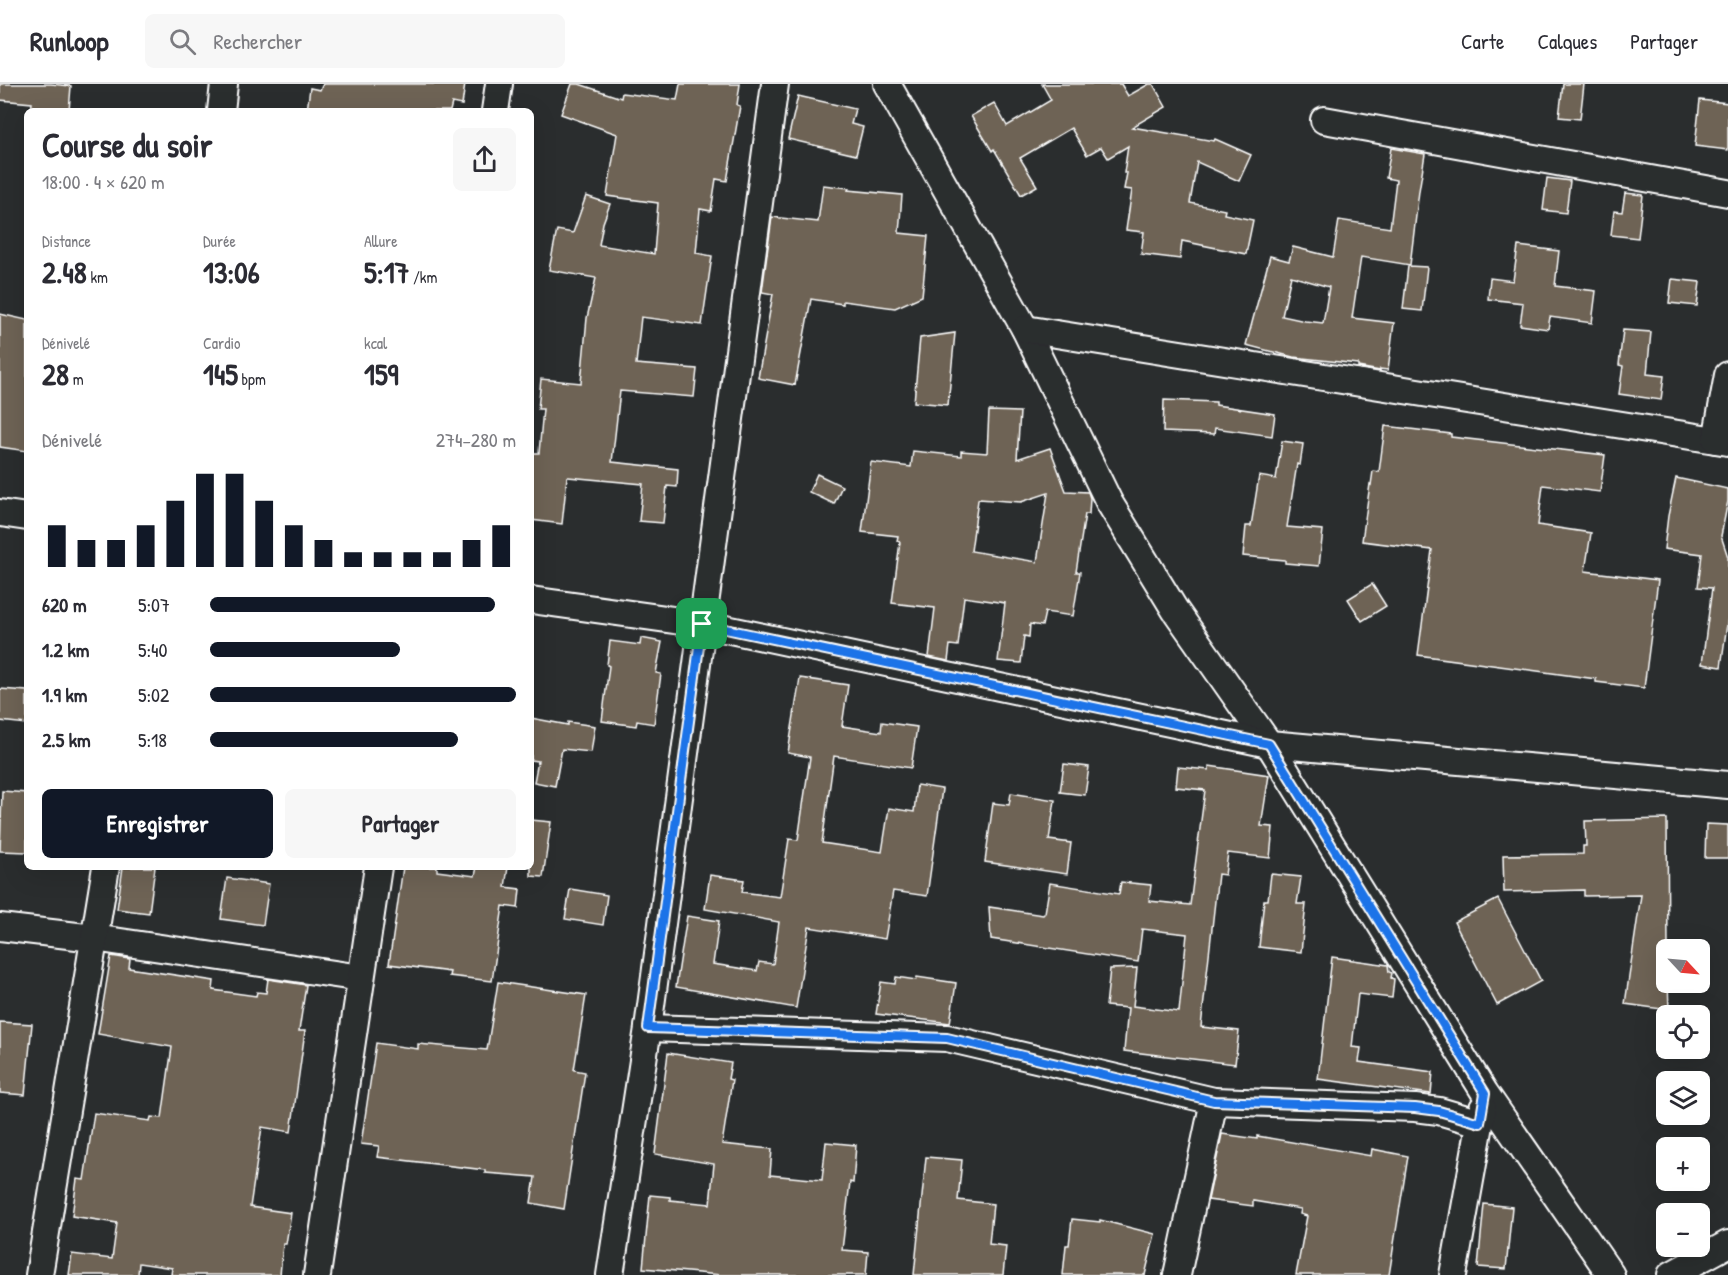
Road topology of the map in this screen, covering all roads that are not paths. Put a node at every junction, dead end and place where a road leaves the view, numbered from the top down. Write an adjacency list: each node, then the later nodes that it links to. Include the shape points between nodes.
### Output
1 (224, 84): 5 (street)
2 (499, 84): 6 (street)
3 (774, 84): 15 (street)
4 (887, 84): 9 (street)
5 (221, 108)
6 (495, 108)
7 (1324, 120): 8 (street)
8 (1728, 193)
9 (1025, 329): 11 (street); 16 (street, via 1109,502 1175,610)
10 (1728, 375): 11 (street)
11 (1722, 441)
12 (0, 513): 13 (street)
13 (24, 517)
14 (534, 600): 15 (street)
15 (702, 624): 16 (street); 23 (street)
16 (1269, 744): 17 (street); 24 (street)
17 (1728, 785)
18 (105, 870): 21 (street)
19 (378, 870): 22 (street)
20 (0, 927): 21 (street)
21 (94, 938): 22 (street); 28 (street)
22 (361, 978): 29 (street)
23 (648, 1028): 25 (street, via 947,1038); 30 (street)
24 (1485, 1093): 26 (street); 33 (street)
25 (1214, 1101): 26 (street, via 1415,1108); 31 (street)
26 (1480, 1123): 32 (street)
27 (1728, 1245): 34 (street)
28 (39, 1275)
29 (317, 1275)
30 (609, 1275)
31 (1177, 1275)
32 (1453, 1275)
33 (1611, 1275)
34 (1671, 1275)

